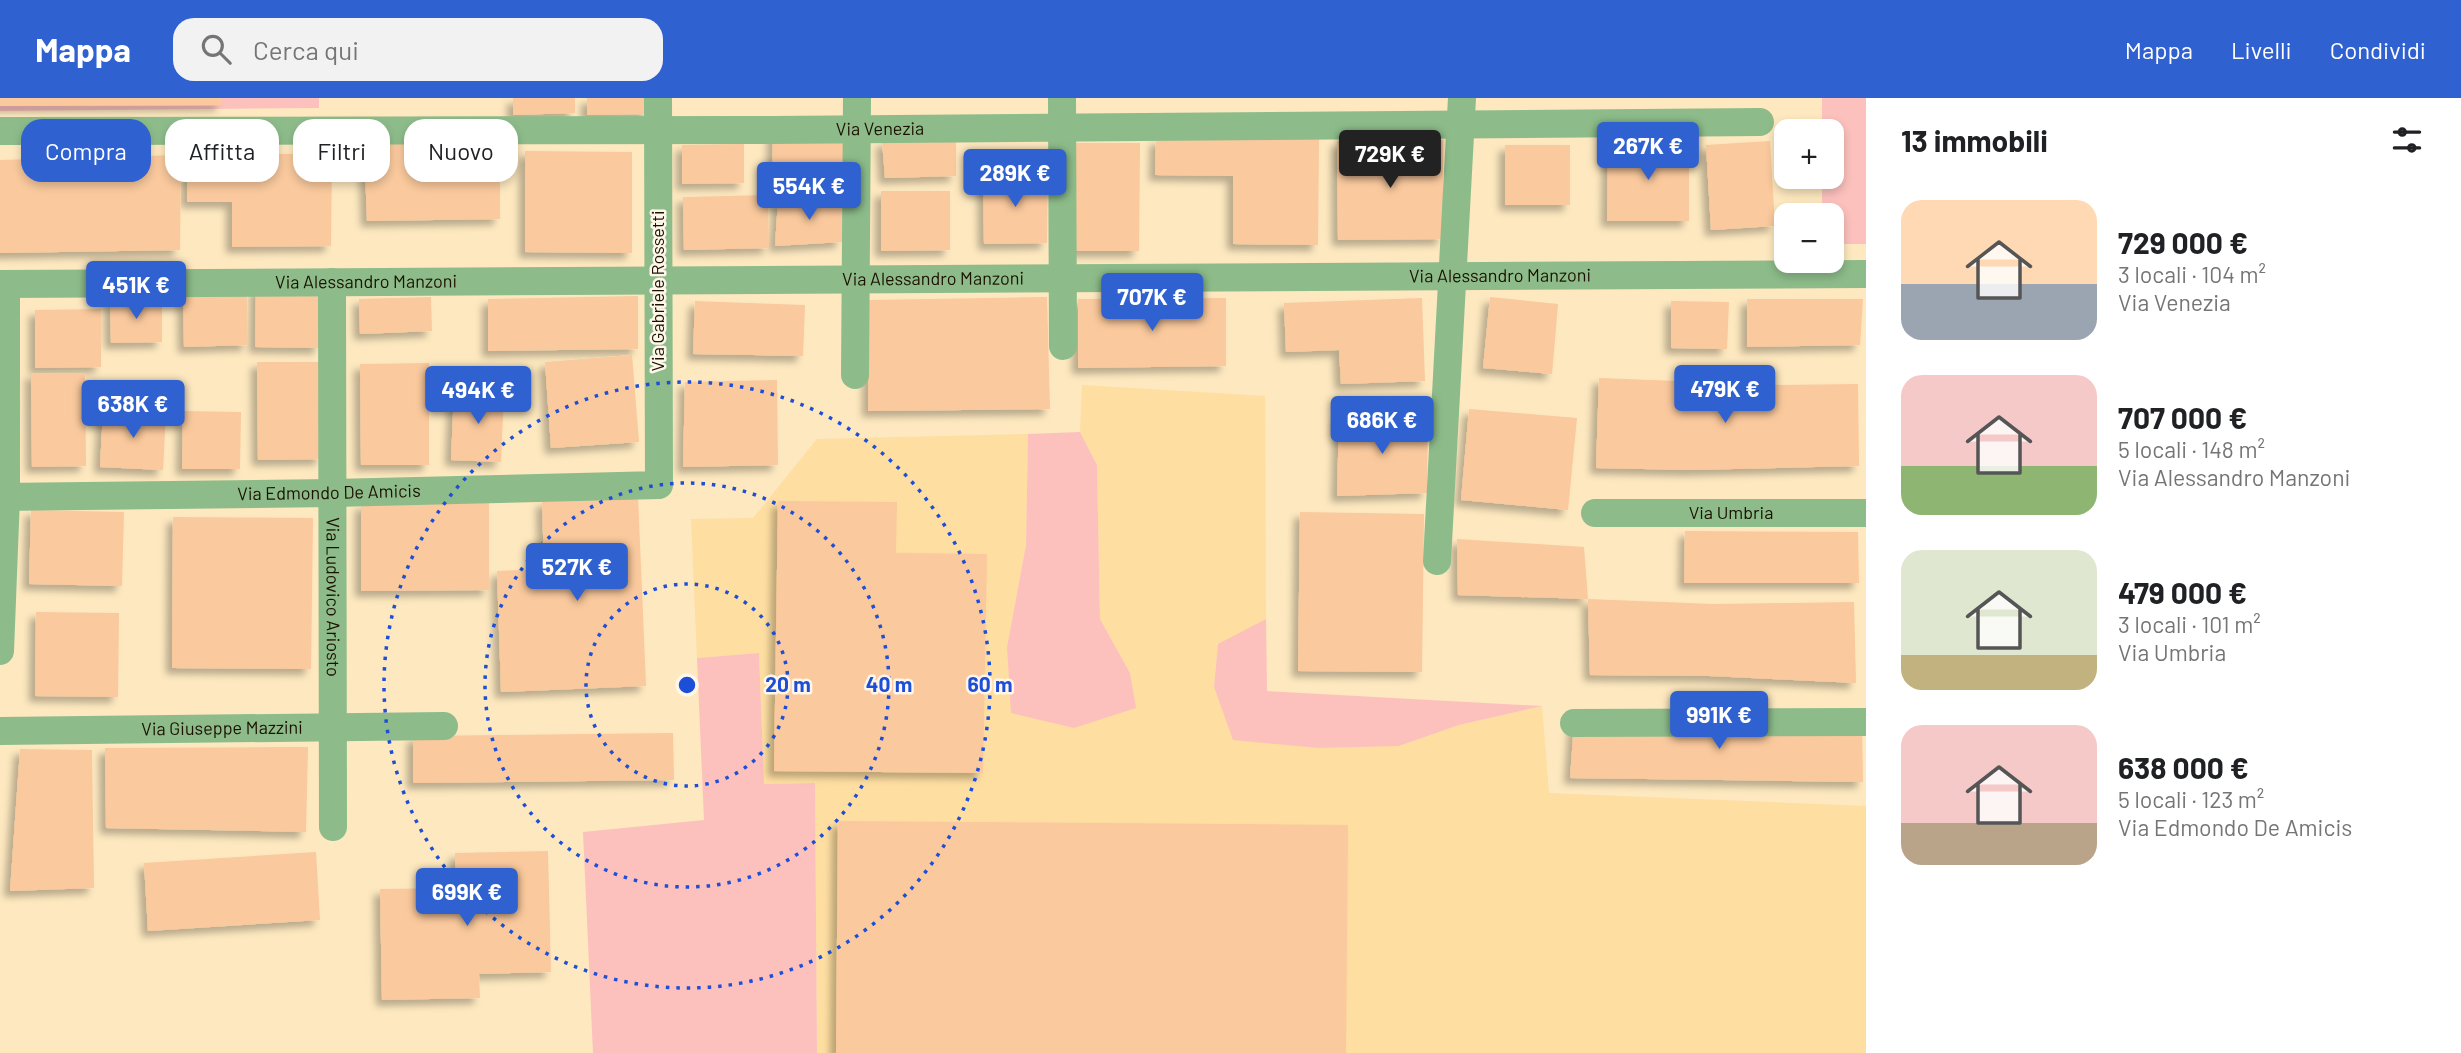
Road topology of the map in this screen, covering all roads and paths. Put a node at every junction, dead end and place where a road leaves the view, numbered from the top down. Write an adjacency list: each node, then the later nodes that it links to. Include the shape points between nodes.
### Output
1 (658, 98): 8 (street, Via Gabriele Rossetti)
2 (857, 98): 7 (street)
3 (1062, 98): 6 (street)
4 (1461, 111): 5 (street, Via Venezia); 6 (street, Via Venezia); 11 (street)
5 (1760, 122)
6 (1062, 127): 7 (street, Via Venezia); 12 (street)
7 (857, 129): 8 (street, Via Venezia); 13 (street)
8 (658, 130): 9 (street, Via Venezia); 14 (street, Via Gabriele Rossetti)
9 (0, 131)
10 (1866, 274): 11 (street, Via Alessandro Manzoni)
11 (1452, 276): 12 (street, Via Alessandro Manzoni); 24 (street)
12 (1063, 278): 13 (street, Via Alessandro Manzoni); 17 (street)
13 (856, 279): 14 (street, Via Alessandro Manzoni); 18 (street)
14 (658, 280): 15 (street, Via Alessandro Manzoni); 19 (street, Via Gabriele Rossetti)
15 (332, 282): 16 (street, Via Alessandro Manzoni); 20 (street, Via Ludovico Ariosto)
16 (3, 284): 21 (street)
17 (1063, 346)
18 (855, 375)
19 (659, 485): 20 (street, Via Edmondo De Amicis)
20 (333, 493): 21 (street, Via Edmondo De Amicis); 29 (street, Via Ludovico Ariosto)
21 (3, 497): 25 (street)
22 (1595, 513): 23 (street, Via Umbria)
23 (1866, 513)
24 (1437, 561)
25 (0, 651)
26 (1866, 722): 27 (street)
27 (1574, 723)
28 (444, 726): 29 (street, Via Giuseppe Mazzini)
29 (331, 727): 30 (street, Via Giuseppe Mazzini); 31 (street, Via Ludovico Ariosto)
30 (0, 731)
31 (333, 827)

